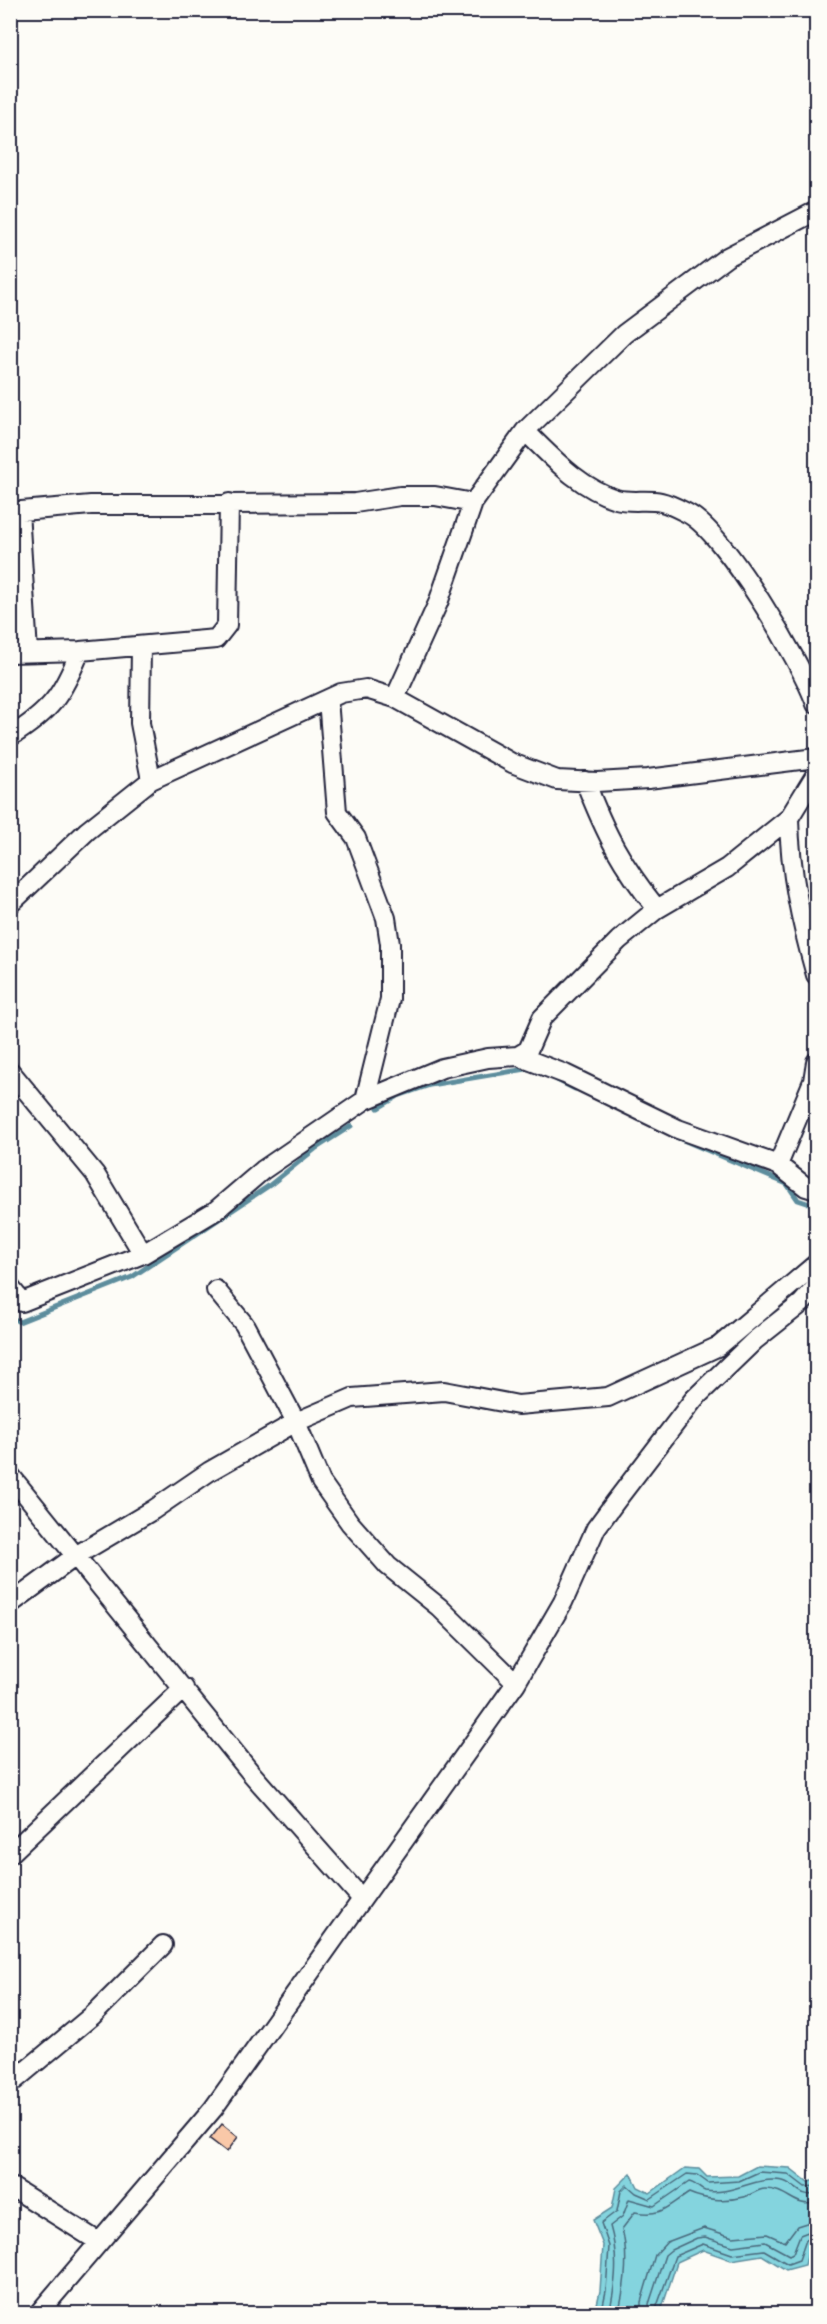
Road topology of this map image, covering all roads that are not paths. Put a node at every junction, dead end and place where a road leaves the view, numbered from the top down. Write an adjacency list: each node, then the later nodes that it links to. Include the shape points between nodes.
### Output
1 (816, 211): 2 (street, via 727,257 639,322)
2 (525, 431): 4 (street); 11 (street, via 575,478 616,499 662,502 690,514 713,535 781,633)
3 (229, 503): 4 (street, via 355,502 435,496); 5 (street, via 91,505); 6 (street, via 227,625 216,639)
4 (473, 503): 9 (street, via 438,603)
5 (15, 511): 8 (street)
6 (141, 646): 7 (street); 15 (street, via 140,723)
7 (80, 651): 8 (street); 12 (street, via 53,705)
8 (20, 653)
9 (395, 698): 10 (street, via 366,689); 16 (street, via 512,763 557,780)
10 (328, 699): 15 (street); 24 (street, via 337,812 356,838 386,918 390,944 390,999)
11 (816, 704)
12 (10, 737)
13 (816, 758): 16 (street, via 648,779)
14 (816, 774): 17 (street)
15 (151, 780): 18 (street, via 87,831)
16 (585, 781): 19 (street, via 604,831 625,868)
17 (789, 818): 19 (street, via 727,868); 20 (street, via 790,862)
18 (10, 904)
19 (657, 909): 21 (street, via 619,940 542,1018 528,1050)
20 (816, 975)
21 (518, 1056): 24 (street, via 442,1068); 25 (street, via 565,1074 678,1129)
22 (816, 1062): 25 (street, via 813,1082)
23 (10, 1071): 27 (street, via 95,1174)
24 (364, 1100): 27 (street, via 262,1170 215,1210)
25 (778, 1165): 26 (street)
26 (816, 1190)
27 (143, 1254): 29 (street, via 22,1302)
28 (816, 1264): 32 (street, via 719,1346 608,1397 518,1405 444,1392 352,1398)
29 (10, 1287)
30 (816, 1287): 36 (street, via 694,1400 616,1501 596,1528 563,1602)
31 (216, 1290): 32 (street, via 244,1323)
32 (296, 1422): 34 (street); 36 (street, via 321,1482 350,1523 388,1566 439,1607)
33 (10, 1475): 34 (street)
34 (77, 1555): 35 (street); 37 (street)
35 (10, 1604)
36 (516, 1683): 39 (street)
37 (184, 1688): 38 (street); 39 (street, via 251,1773)
38 (10, 1854)
39 (362, 1899): 43 (street, via 213,2109)
40 (163, 1945): 41 (street, via 93,2015)
41 (10, 2084)
42 (10, 2186): 43 (street)
43 (99, 2242): 44 (street)
44 (38, 2313)

